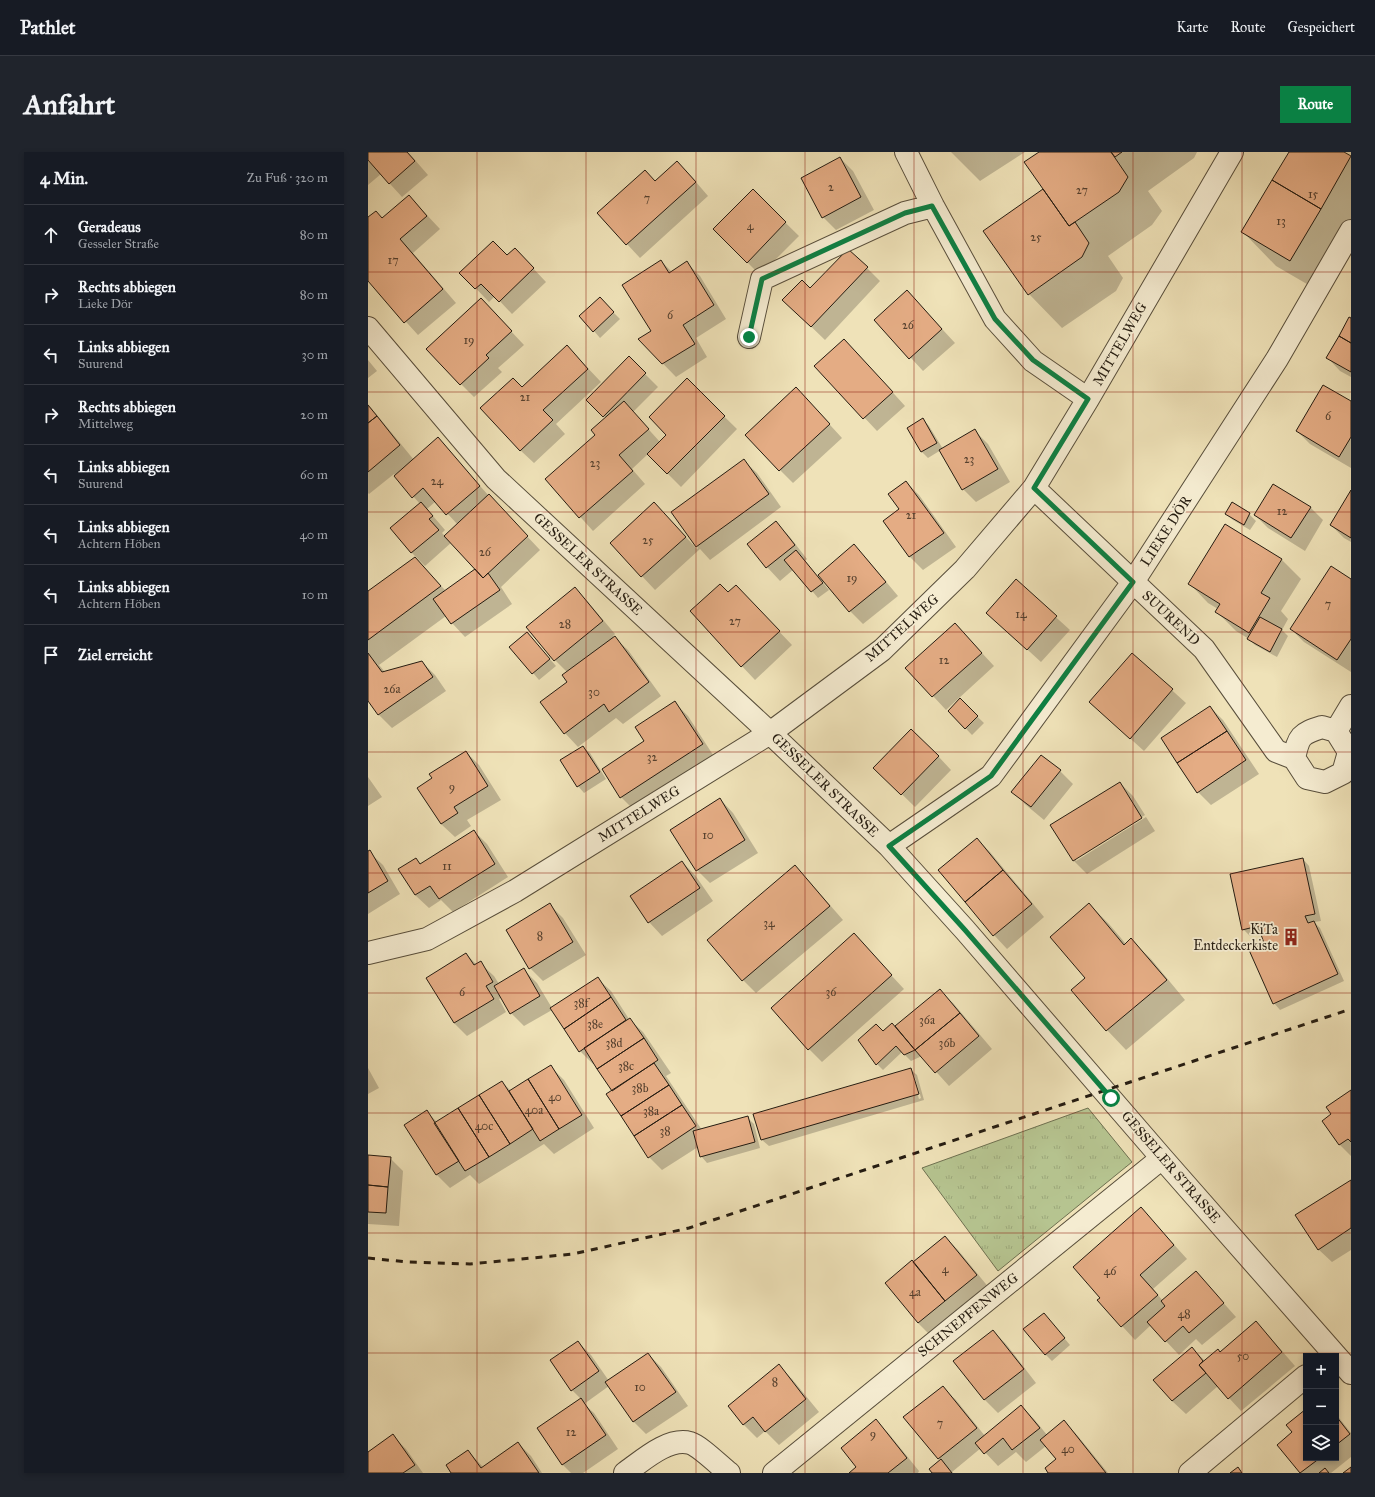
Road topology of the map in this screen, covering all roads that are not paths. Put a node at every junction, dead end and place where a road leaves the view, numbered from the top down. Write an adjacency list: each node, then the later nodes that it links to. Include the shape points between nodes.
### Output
1 (906, 152): 3 (street)
2 (1232, 152): 7 (street, MITTELWEG)
3 (932, 206): 6 (street, via 905,213 762,279); 7 (street, via 995,319 1033,360)
4 (1351, 231): 9 (street, LIEKE DÖR, via 1277,359)
5 (368, 328): 12 (street, GESSELER STRASSE, via 496,479)
6 (749, 337)
7 (1088, 399): 8 (street, MITTELWEG)
8 (1034, 488): 9 (street, SUUREND); 12 (street, MITTELWEG, via 965,569 882,650)
9 (1133, 582): 13 (street, SUUREND, via 1204,649 1276,751); 14 (street, LIEKE DÖR, via 991,776)
10 (1351, 706): 11 (street)
11 (1336, 731): 13 (street, via 1322,727 1305,733 1297,742); 13 (street, via 1349,752 1342,773 1325,782 1307,778)
12 (770, 733): 14 (street, GESSELER STRASSE); 15 (street, MITTELWEG, via 516,891 427,939)
13 (1294, 758)
14 (889, 846): 16 (street, GESSELER STRASSE)
15 (368, 953)
16 (1162, 1158): 17 (street, GESSELER STRASSE); 23 (street, SCHNEPFENWEG)
17 (1337, 1353)
18 (1339, 1356): 19 (street, GESSELER STRASSE)
19 (1351, 1373)
20 (1303, 1379): 24 (street)
21 (625, 1473): 22 (street, via 664,1446 680,1442 691,1443)
22 (729, 1473)
23 (774, 1473)
24 (1190, 1473)

